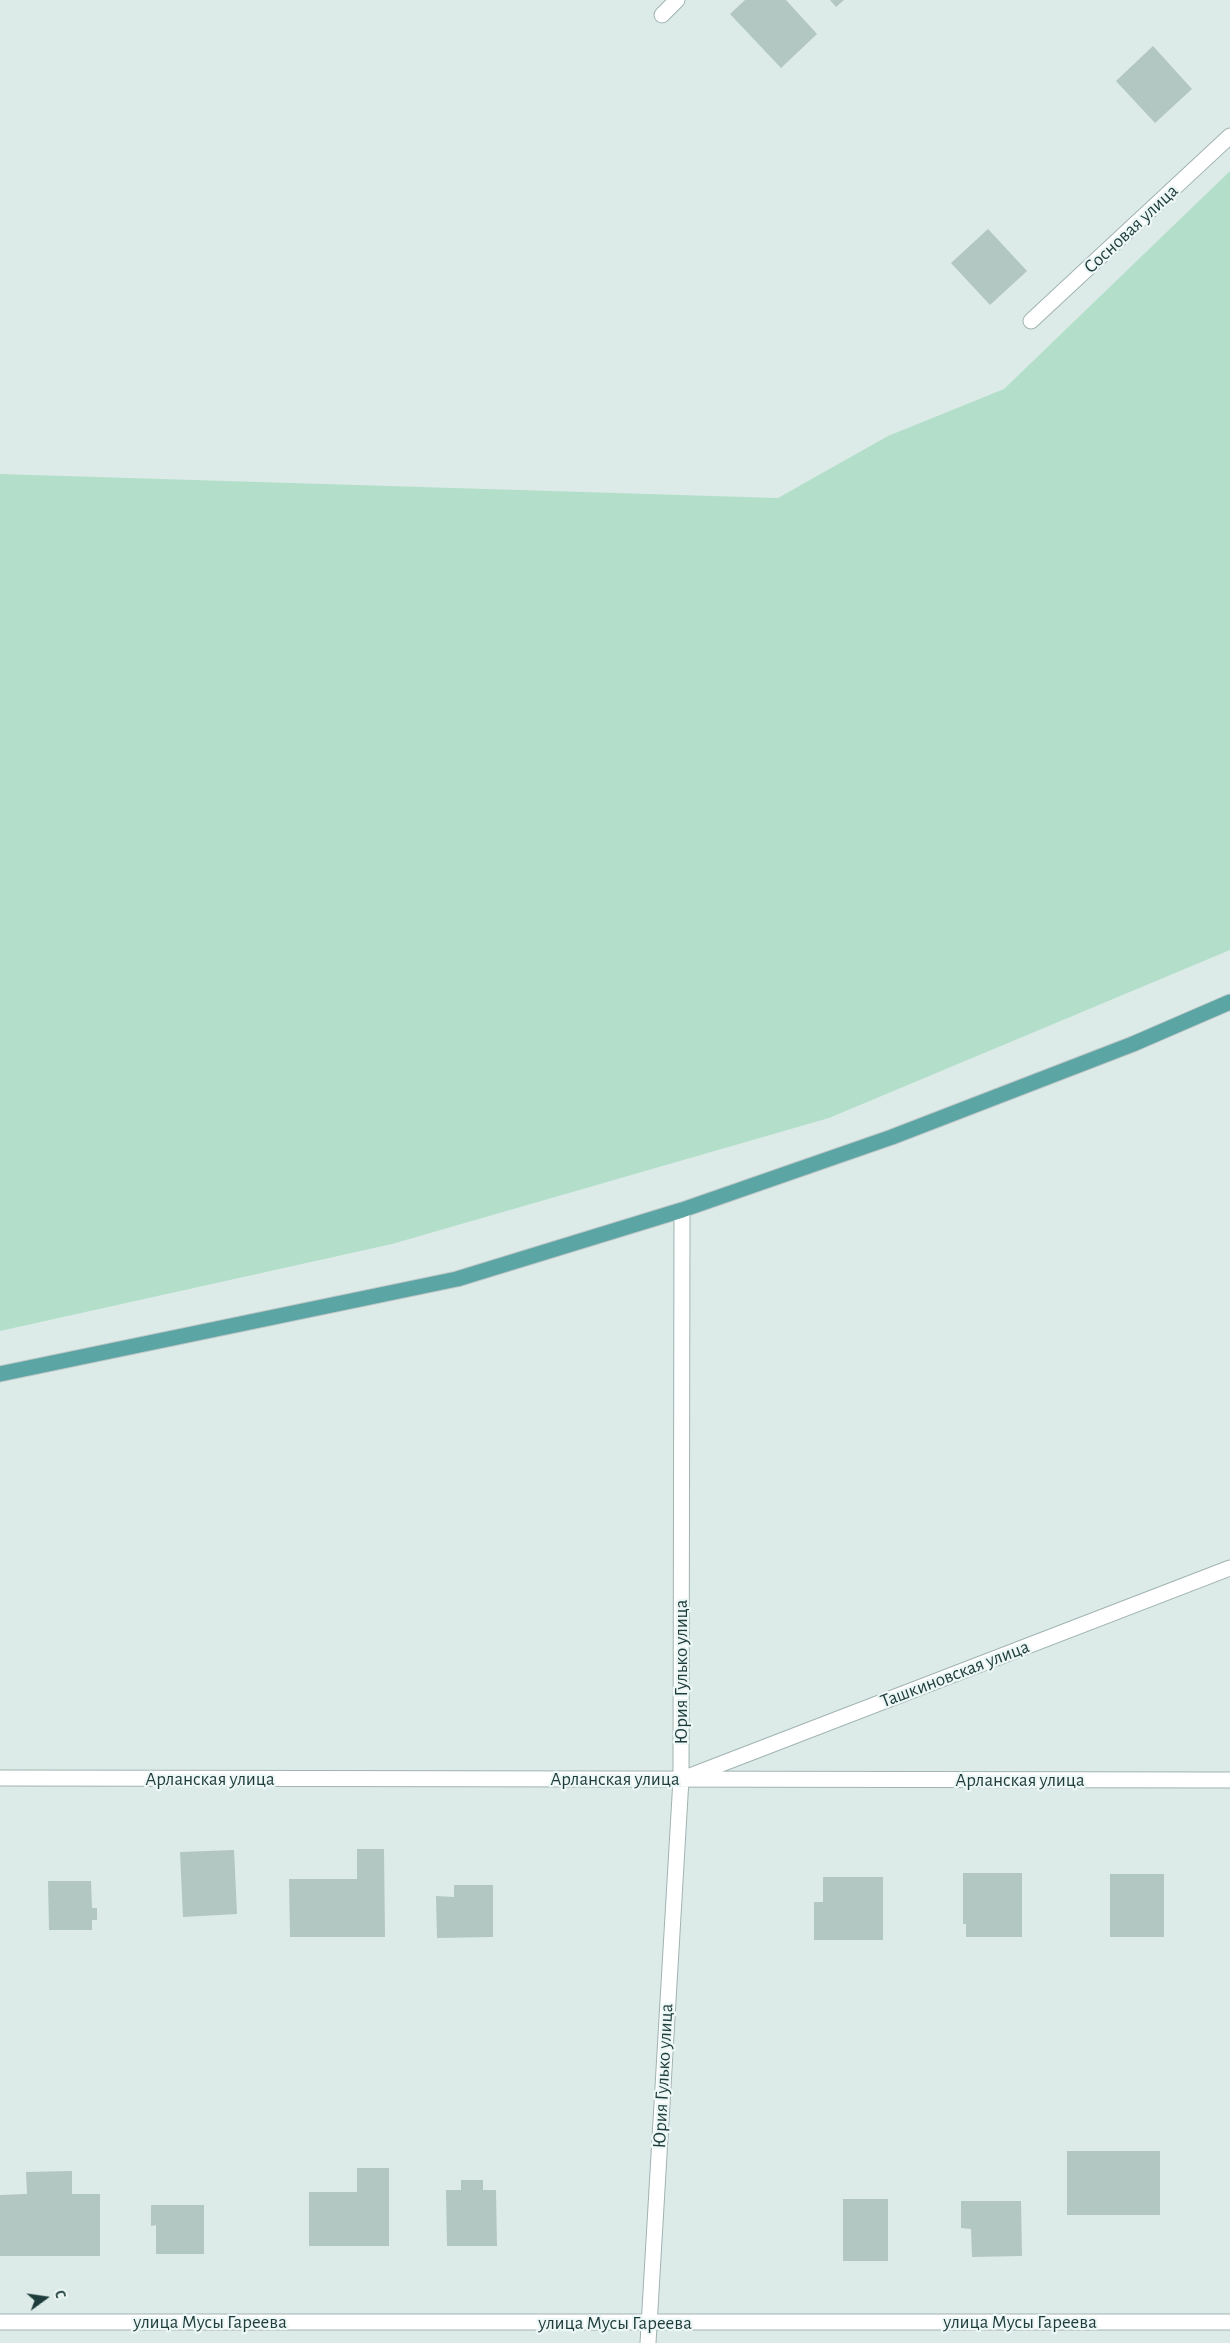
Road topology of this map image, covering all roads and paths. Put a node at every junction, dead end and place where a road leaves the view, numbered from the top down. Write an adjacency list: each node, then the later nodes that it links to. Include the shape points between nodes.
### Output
1 (677, 0): 2 (street)
2 (662, 15)
3 (1230, 136): 4 (street, Сосновая улица)
4 (1031, 321)
5 (1230, 1002): 6 (main road, via 1133,1044 892,1137)
6 (682, 1210): 7 (main road, via 456,1279); 10 (street, Юрия Гулько улица)
7 (0, 1374)
8 (1230, 1568): 10 (street, Ташкиновская улица)
9 (0, 1778): 10 (street, Арланская улица)
10 (681, 1779): 11 (street, Арланская улица); 14 (street, Юрия Гулько улица)
11 (1230, 1780)
12 (0, 2322): 14 (street, улица Мусы Гареева)
13 (1230, 2322): 14 (street, улица Мусы Гареева)
14 (649, 2323): 15 (street, Юрия Гулько улица)
15 (648, 2343)

